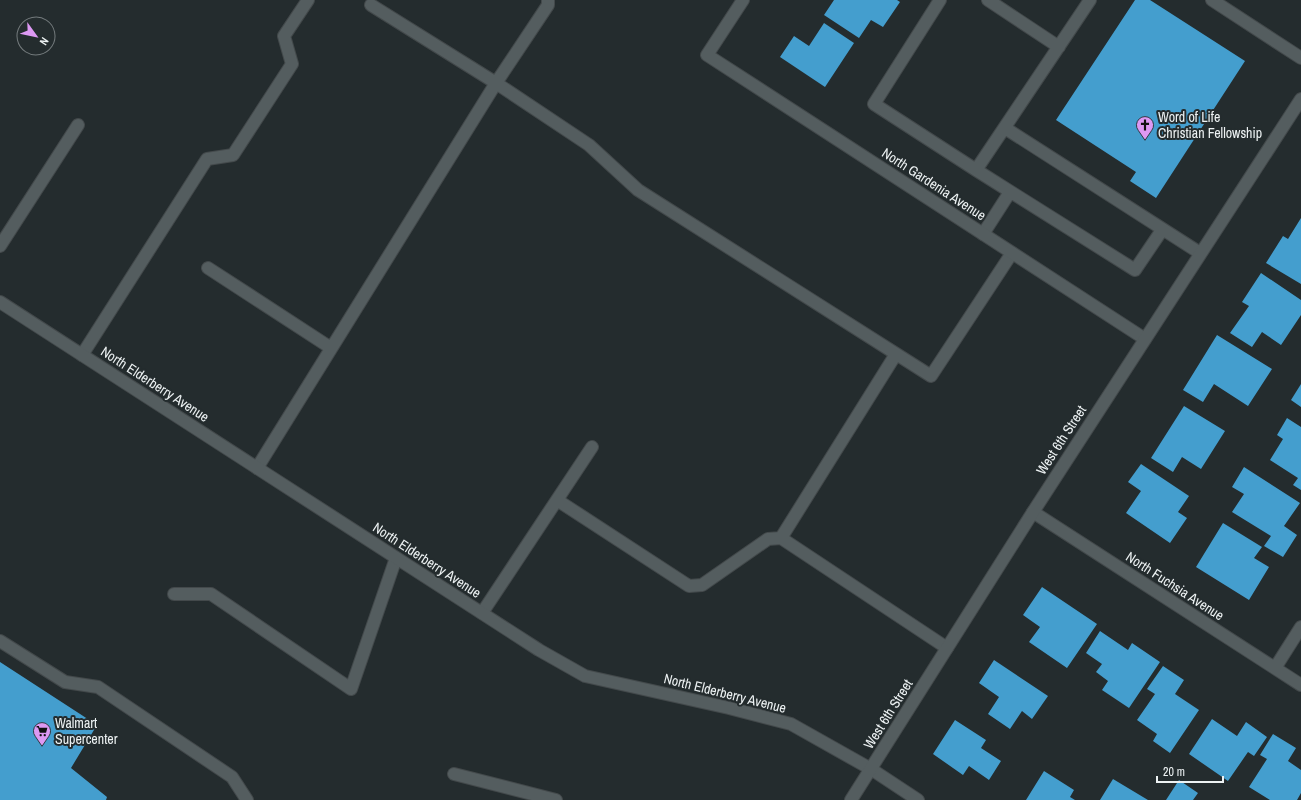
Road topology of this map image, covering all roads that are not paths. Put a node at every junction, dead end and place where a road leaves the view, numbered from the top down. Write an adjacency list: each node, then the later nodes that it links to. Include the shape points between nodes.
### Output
1 (308, 0): 27 (street, via 284,36 292,64 233,155 207,159)
2 (548, 0): 11 (street, via 548,5)
3 (743, 0): 18 (street, North Gardenia Avenue, via 707,55)
4 (940, 0): 15 (street, via 874,104)
5 (988, 0): 9 (street)
6 (1090, 0): 9 (street)
7 (1212, 0): 10 (street)
8 (371, 5): 11 (street)
9 (1059, 47): 14 (street)
10 (1301, 58)
11 (496, 83): 25 (street); 26 (street, via 589,145 638,190)
12 (1301, 99): 21 (street, West 6th Street)
13 (78, 125): 19 (street)
14 (1005, 128): 15 (street); 17 (street)
15 (976, 170): 16 (street)
16 (1010, 192): 17 (street, via 1135,270); 18 (street)
17 (1162, 230): 21 (street)
18 (983, 234): 20 (street, North Gardenia Avenue)
19 (0, 246)
20 (1012, 253): 24 (street, North Gardenia Avenue); 26 (street, via 931,376)
21 (1200, 254): 24 (street, West 6th Street)
22 (208, 268): 25 (street)
23 (0, 302): 27 (street, North Elderberry Avenue)
24 (1145, 339): 31 (street, West 6th Street)
25 (331, 348): 29 (street)
26 (896, 354): 32 (street)
27 (82, 355): 29 (street, North Elderberry Avenue)
28 (592, 446): 30 (street)
29 (257, 468): 33 (street, North Elderberry Avenue)
30 (557, 500): 32 (street, via 689,586 702,585 768,538); 35 (street)
31 (1033, 512): 38 (street, West 6th Street); 39 (street, North Fuchsia Avenue)
32 (781, 538): 38 (street)
33 (396, 558): 34 (street, via 351,689 211,594); 35 (street, North Elderberry Avenue)
34 (174, 594)
35 (482, 613): 41 (street, North Elderberry Avenue, via 585,676 791,724)
36 (1301, 627): 39 (street)
37 (0, 641): 43 (street, via 65,682 98,686 232,777)
38 (947, 648): 41 (street, West 6th Street)
39 (1274, 668): 40 (street, North Fuchsia Avenue)
40 (1301, 685)
41 (871, 769): 45 (street, West 6th Street); 46 (street, North Elderberry Avenue)
42 (454, 774): 44 (street)
43 (247, 800)
44 (556, 800)
45 (851, 800)
46 (918, 800)

